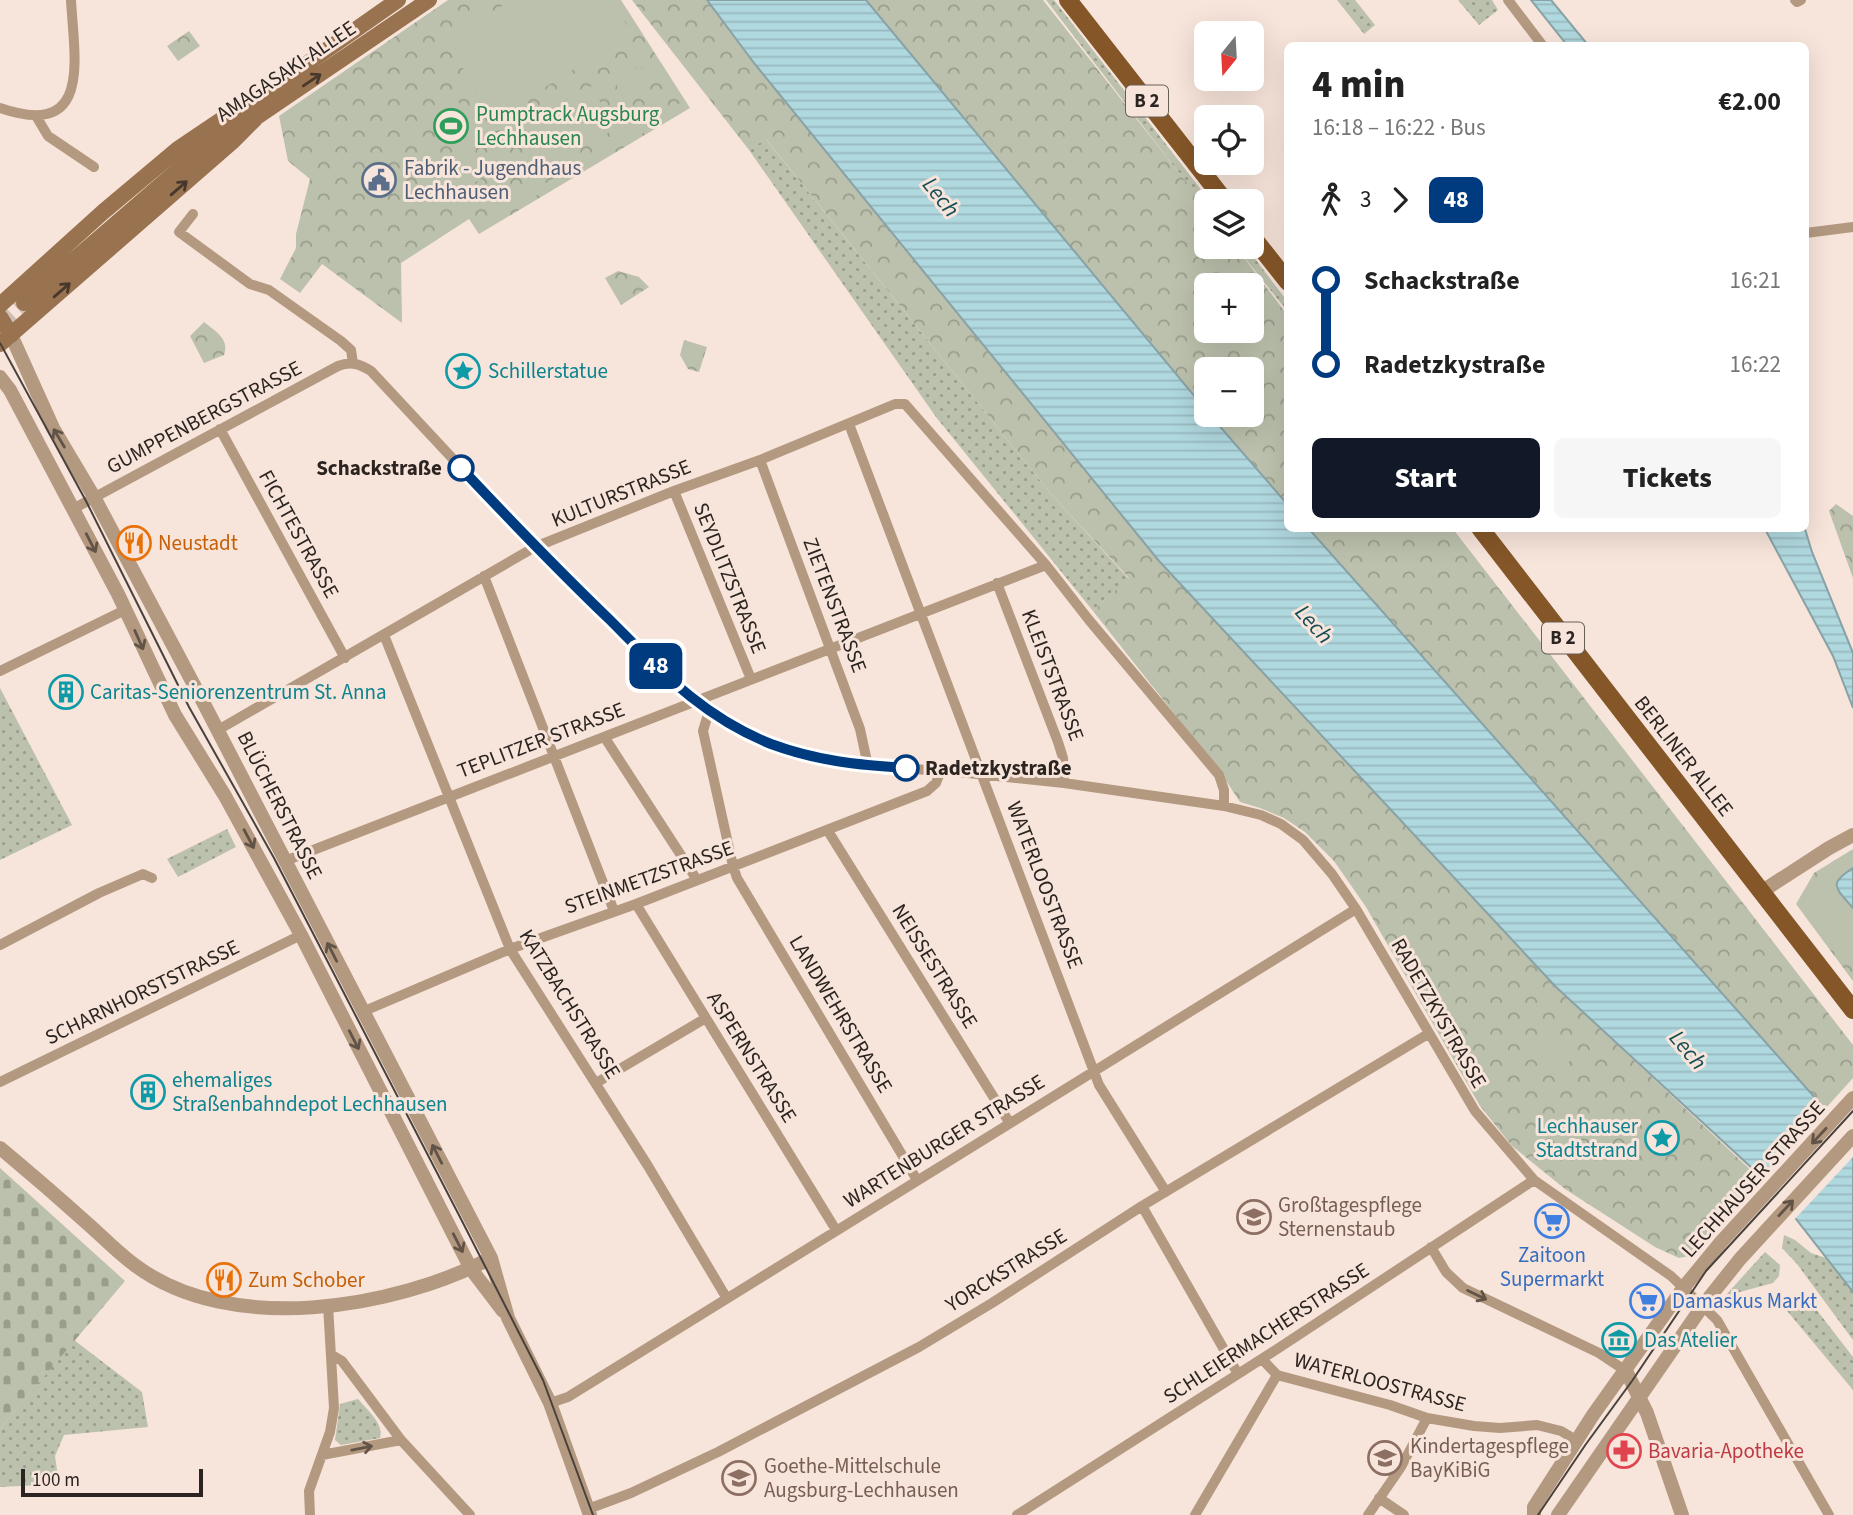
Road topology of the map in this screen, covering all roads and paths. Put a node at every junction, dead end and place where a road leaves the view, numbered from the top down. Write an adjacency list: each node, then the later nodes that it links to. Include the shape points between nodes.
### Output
1 (71, 0): 11 (street, via 74,82 58,109)
2 (398, 0): 10 (main road, AMAGASAKI-ALLEE)
3 (429, 0): 10 (main road, AMAGASAKI-ALLEE, one-way to 3)
4 (1068, 0): 13 (main road, B 2)
5 (1508, 0): 8 (street)
6 (1796, 0): 7 (street)
7 (1801, 0)
8 (1540, 42)
9 (0, 108): 11 (street)
10 (251, 112): 19 (main road, AMAGASAKI-ALLEE); 20 (main road, via 219,121 178,149); 22 (main road, one-way to 10, via 232,142)
11 (36, 116): 12 (street, via 48,136)
12 (94, 167)
13 (1216, 189)
14 (193, 214): 23 (street, via 179,232 250,284 269,290 341,341 351,350)
15 (1853, 227): 16 (street)
16 (1809, 233)
17 (1264, 252): 18 (main road)
18 (1284, 277)
19 (24, 303)
20 (0, 304)
21 (0, 317): 22 (main road, BLÜCHERSTRASSE)
22 (5, 339): 29 (street, BLÜCHERSTRASSE, one-way to 22)
23 (354, 363): 26 (street, GUMPPENBERGSTRASSE, via 338,366); 32 (street, via 370,371)
24 (0, 377): 30 (street, BLÜCHERSTRASSE)
25 (849, 424): 27 (street, KULTURSTRASSE); 33 (street, KULTURSTRASSE, via 905,404); 37 (street, WATERLOOSTRASSE)
26 (220, 429): 29 (street, GUMPPENBERGSTRASSE); 40 (street, FICHTESTRASSE)
27 (760, 460): 28 (street, KULTURSTRASSE); 39 (street, ZIETENSTRASSE)
28 (674, 491): 32 (street, KULTURSTRASSE); 42 (street, SEYDLITZSTRASSE)
29 (94, 497): 30 (street, GUMPPENBERGSTRASSE); 45 (street, BLÜCHERSTRASSE)
30 (73, 509): 36 (street, BLÜCHERSTRASSE, one-way to 36)
31 (1483, 532): 60 (main road, BERLINER ALLEE / B 2)
32 (536, 547): 34 (street, KULTURSTRASSE); 43 (street)
33 (1046, 565): 35 (street, TEPLITZER STRASSE); 53 (street, via 1219,775)
34 (484, 576): 38 (street, KULTURSTRASSE); 47 (street)
35 (997, 583): 37 (street, TEPLITZER STRASSE); 51 (street, KLEISTSTRASSE, via 1058,742)
36 (125, 610): 41 (street); 64 (street, BLÜCHERSTRASSE, one-way to 64, via 179,722)
37 (921, 613): 39 (street, TEPLITZER STRASSE); 50 (street, WATERLOOSTRASSE)
38 (384, 635): 40 (street, KULTURSTRASSE); 52 (street, KATZBACHSTRASSE)
39 (831, 648): 42 (street, TEPLITZER STRASSE); 48 (street, ZIETENSTRASSE)
40 (345, 658): 45 (street, KULTURSTRASSE)
41 (0, 671)
42 (751, 679): 43 (street, TEPLITZER STRASSE)
43 (694, 701): 44 (street); 46 (street, TEPLITZER STRASSE)
44 (709, 711): 48 (street, via 744,732 793,752); 57 (street, LANDWEHRSTRASSE, via 703,731)
45 (218, 730): 56 (street, BLÜCHERSTRASSE)
46 (605, 738): 47 (street, TEPLITZER STRASSE); 59 (street)
47 (554, 756): 52 (street, TEPLITZER STRASSE); 63 (street)
48 (868, 766): 49 (street)
49 (941, 770): 50 (street); 54 (street, STEINMETZSTRASSE, via 927,791)
50 (982, 774): 51 (street); 71 (street, WATERLOOSTRASSE)
51 (1064, 783): 53 (street)
52 (449, 796): 56 (street, TEPLITZER STRASSE); 66 (street, KATZBACHSTRASSE)
53 (1224, 806): 62 (street, RADETZKYSTRASSE, via 1282,824 1303,840)
54 (828, 831): 57 (street, STEINMETZSTRASSE); 75 (street, NEISSESTRASSE)
55 (1853, 835): 60 (street)
56 (285, 861): 68 (street, BLÜCHERSTRASSE, one-way to 56)
57 (733, 866): 59 (street, STEINMETZSTRASSE); 78 (street, LANDWEHRSTRASSE)
58 (152, 878): 65 (street, via 143,874 99,893)
59 (697, 880): 61 (street, STEINMETZSTRASSE)
60 (1762, 892): 67 (main road, BERLINER ALLEE / B 2)
61 (636, 904): 63 (street, STEINMETZSTRASSE); 69 (street, ASPERNSTRASSE)
62 (1356, 909): 70 (street, RADETZKYSTRASSE); 71 (street, WARTENBURGER STRASSE)
63 (614, 911): 66 (street, STEINMETZSTRASSE)
64 (301, 935): 72 (street, SCHARNHORSTSTRASSE); 85 (street, BLÜCHERSTRASSE, one-way to 85)
65 (0, 945)
66 (510, 949): 68 (street, STEINMETZSTRASSE); 73 (street, KATZBACHSTRASSE)
67 (1853, 1010)
68 (362, 1012): 84 (street, BLÜCHERSTRASSE, one-way to 68)
69 (706, 1018): 73 (street); 82 (street, ASPERNSTRASSE)
70 (1428, 1034): 79 (street, RADETZKYSTRASSE, via 1479,1117); 80 (street, YORCKSTRASSE)
71 (1094, 1070): 75 (street, WARTENBURGER STRASSE); 80 (street, WATERLOOSTRASSE)
72 (0, 1082)
73 (596, 1083): 87 (street, KATZBACHSTRASSE)
74 (1853, 1098): 86 (street, LECHHAUSER STRASSE, one-way to 86)
75 (1009, 1122): 78 (street, WARTENBURGER STRASSE)
76 (1853, 1136): 89 (street, LECHHAUSER STRASSE, one-way to 76)
77 (0, 1148): 88 (street, via 137,1267 189,1294 228,1305 265,1308)
78 (917, 1180): 82 (street, WARTENBURGER STRASSE)
79 (1534, 1180): 83 (street, SCHLEIERMACHERSTRASSE); 86 (street, RADETZKYSTRASSE)
80 (1166, 1192): 81 (street, YORCKSTRASSE)
81 (1142, 1206): 94 (street); 103 (street, YORCKSTRASSE, via 919,1347 718,1452)
82 (836, 1230): 87 (street, WARTENBURGER STRASSE)
83 (1431, 1247): 92 (street, SCHLEIERMACHERSTRASSE); 93 (street, one-way to 93, via 1463,1289 1599,1353)
84 (491, 1258): 85 (street); 90 (street, BLÜCHERSTRASSE)
85 (471, 1269): 88 (street, via 397,1293); 90 (street, BLÜCHERSTRASSE)
86 (1684, 1287): 89 (street, RADETZKYSTRASSE); 93 (street, LECHHAUSER STRASSE)
87 (726, 1297): 97 (street, WARTENBURGER STRASSE)
88 (328, 1305): 91 (street)
89 (1702, 1306): 96 (street, LECHHAUSER STRASSE); 113 (street, RADETZKYSTRASSE, via 1717,1320)
90 (508, 1318): 97 (street, BLÜCHERSTRASSE)
91 (332, 1354): 99 (street); 101 (street, via 334,1408)
92 (1262, 1359): 94 (street, SCHLEIERMACHERSTRASSE); 95 (street, WATERLOOSTRASSE)
93 (1626, 1371): 96 (street); 100 (street, LECHHAUSER STRASSE)
94 (1238, 1374): 106 (street, SCHLEIERMACHERSTRASSE)
95 (1278, 1375): 98 (street, WATERLOOSTRASSE); 107 (street)
96 (1640, 1397): 111 (street, LECHHAUSER STRASSE); 112 (street)
97 (550, 1403): 103 (street, BLÜCHERSTRASSE)
98 (1427, 1418): 100 (street, WATERLOOSTRASSE, via 1500,1428 1537,1425); 102 (street)
99 (401, 1440): 101 (street, one-way to 99); 105 (street)
100 (1576, 1440): 110 (street, LECHHAUSER STRASSE, via 1534,1507)
101 (322, 1455): 104 (street, via 309,1491)
102 (1380, 1498): 108 (street); 109 (street)
103 (589, 1512)
104 (310, 1515)
105 (470, 1515)
106 (1017, 1515)
107 (1195, 1515)
108 (1368, 1515)
109 (1404, 1515)
110 (1534, 1515)
111 (1558, 1515)
112 (1682, 1515)
113 (1829, 1515)

